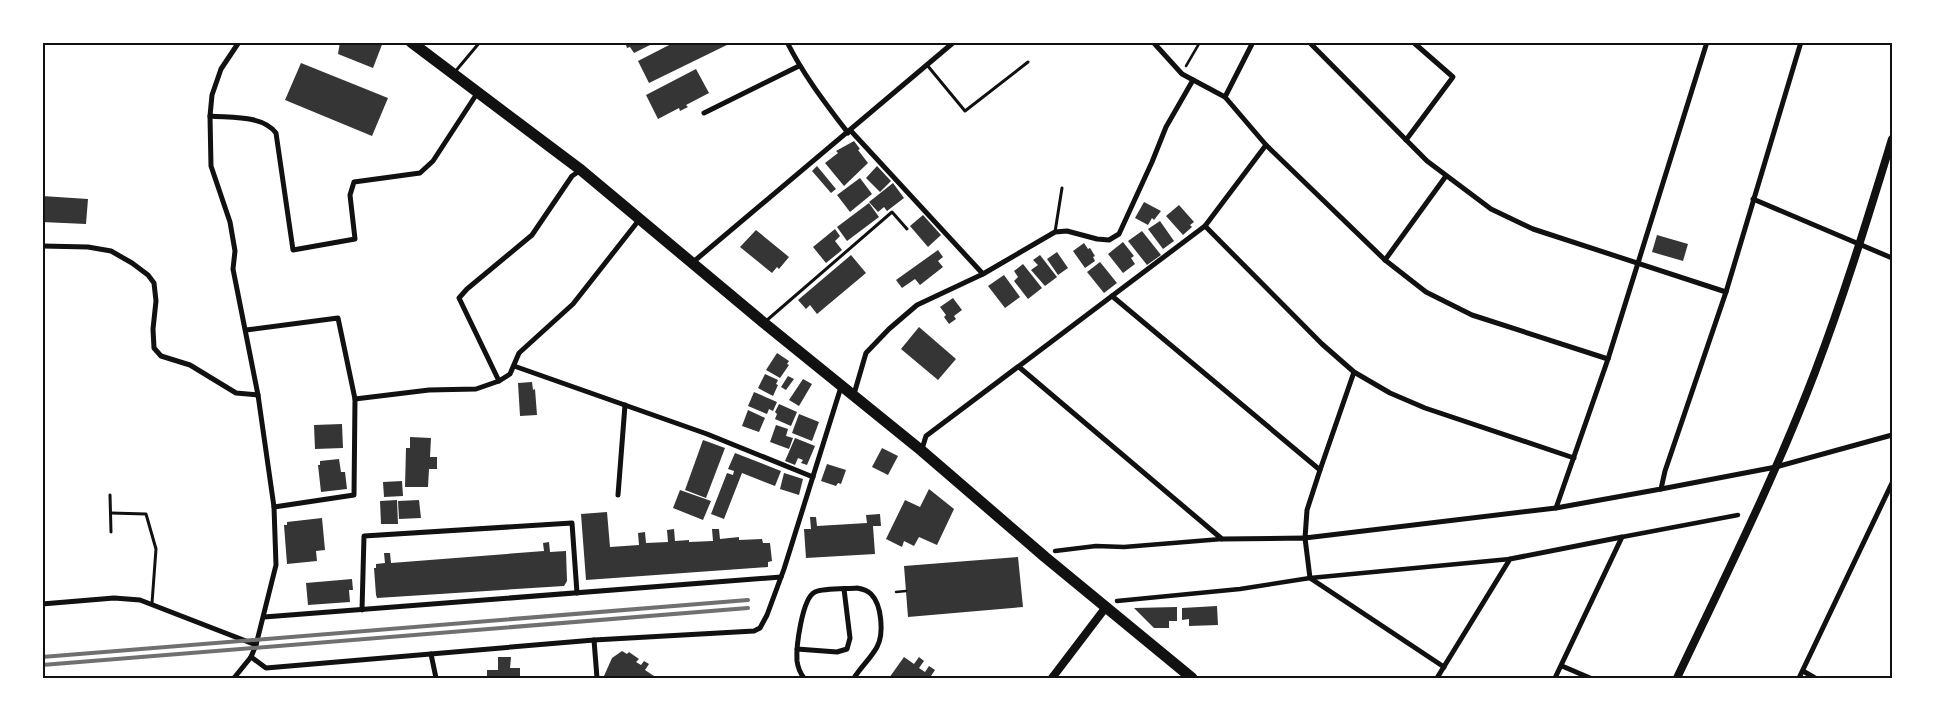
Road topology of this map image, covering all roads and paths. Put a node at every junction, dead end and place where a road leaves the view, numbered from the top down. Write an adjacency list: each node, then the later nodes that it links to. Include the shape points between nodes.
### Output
1 (239, 42): 22 (street, via 221,69 212,95)
2 (410, 42): 16 (highway)
3 (480, 42): 16 (lane)
4 (787, 42): 15 (street)
5 (954, 42): 14 (street)
6 (1153, 42): 17 (street)
7 (1200, 42): 17 (path)
8 (1254, 42): 20 (street)
9 (1412, 42): 25 (street, via 1453,77)
10 (1707, 42): 40 (street)
11 (1801, 42): 30 (street)
12 (1310, 43): 25 (street)
13 (1028, 62): 14 (lane, via 965,111)
14 (927, 65): 23 (street)
15 (799, 66): 21 (street); 23 (street)
16 (454, 74): 19 (highway)
17 (1182, 74): 18 (street)
18 (1193, 80): 20 (street); 34 (street, via 1166,127 1119,234 1108,240 1067,231)
19 (478, 92): 22 (street, via 434,161 420,172 354,182 350,196 356,239 293,250 276,133 270,125 255,120); 27 (highway)
20 (1225, 97): 26 (street)
21 (704, 113)
22 (210, 116): 45 (street, via 211,166 230,222 235,251 234,269)
23 (849, 132): 39 (street); 41 (street)
24 (1892, 139): 35 (street)
25 (1406, 140): 28 (street)
26 (1266, 145): 32 (street); 38 (street)
27 (581, 170): 31 (highway); 50 (street, via 572,176 532,235 459,298)
28 (1446, 176): 38 (street); 40 (street, via 1491,209 1533,229)
29 (1062, 188): 34 (lane)
30 (1753, 199): 35 (street); 42 (street)
31 (640, 219): 39 (highway); 47 (street, via 573,304 519,353)
32 (1205, 226): 43 (street); 49 (street)
33 (907, 229): 44 (lane, via 892,212)
34 (1056, 232): 41 (street)
35 (1859, 244): 37 (street); 59 (street, via 1815,371)
36 (42, 246): 52 (street, via 111,250 137,267 154,283 154,348 161,356 190,365 236,393)
37 (1892, 258)
38 (1385, 260): 46 (street, via 1426,292 1472,315)
39 (692, 263): 44 (highway)
40 (1638, 263): 42 (street); 46 (street)
41 (983, 274): 53 (street, via 917,305 889,329 866,353)
42 (1726, 292): 63 (street)
43 (1112, 296): 48 (street); 60 (street)
44 (764, 323): 51 (highway)
45 (246, 330): 52 (street); 54 (street, via 338,318)
46 (1608, 359): 58 (street)
47 (514, 366): 50 (street, via 510,374); 55 (street)
48 (1019, 367): 57 (street, via 926,436); 73 (street)
49 (1354, 372): 58 (street, via 1425,408); 60 (street)
50 (499, 381): 54 (street, via 476,389 429,390)
51 (842, 387): 53 (highway); 61 (street)
52 (258, 395): 66 (street)
53 (853, 396): 57 (highway)
54 (355, 399): 66 (street, via 354,495)
55 (626, 405): 61 (street); 65 (street)
56 (1892, 435): 59 (street)
57 (922, 451): 85 (highway)
58 (1574, 458): 67 (street)
59 (1776, 467): 63 (street); 106 (street)
60 (1320, 470): 72 (street, via 1307,510)
61 (814, 477): 76 (street)
62 (1892, 483): 95 (street)
63 (1661, 489): 67 (street)
64 (110, 495): 68 (lane)
65 (618, 495)
66 (274, 507): 87 (street, via 276,560)
67 (1556, 508): 72 (street)
68 (111, 513): 70 (lane); 83 (lane, via 146,514 156,549)
69 (1738, 515): 71 (street)
70 (112, 532)
71 (1622, 536): 75 (street); 93 (street)
72 (1305, 538): 73 (street); 77 (street)
73 (1222, 539): 74 (street)
74 (1055, 551)
75 (1510, 559): 77 (street); 94 (street)
76 (781, 577): 81 (street); 88 (street, via 767,615 760,628 754,631)
77 (1310, 578): 82 (street, via 1240,589); 94 (street)
78 (844, 589): 90 (street, via 816,591 810,596 804,609); 90 (street, via 850,638 847,649 837,652); 100 (street, via 864,589 871,594 878,606 881,631 878,645)
79 (906, 591): 80 (path)
80 (896, 592)
81 (577, 593): 86 (street); 86 (street, via 572,523 364,536)
82 (1117, 601)
83 (152, 603): 84 (street, via 114,598); 89 (street)
84 (42, 604)
85 (1106, 606): 101 (street); 102 (highway)
86 (362, 610): 87 (street)
87 (264, 617): 89 (street)
88 (594, 640): 91 (street); 98 (street)
89 (256, 645): 92 (street)
90 (797, 649): 99 (street, via 799,671)
91 (431, 654): 92 (street, via 266,668); 97 (street)
92 (251, 657): 96 (street)
93 (1562, 666): 104 (street); 105 (street)
94 (1444, 667): 103 (street)
95 (1803, 671): 107 (street); 108 (street)
96 (234, 678)
97 (436, 678)
98 (597, 678)
99 (804, 678)
100 (854, 678)
101 (1052, 678)
102 (1192, 678)
103 (1437, 678)
104 (1555, 678)
105 (1590, 678)
106 (1677, 678)
107 (1799, 678)
108 (1815, 678)

